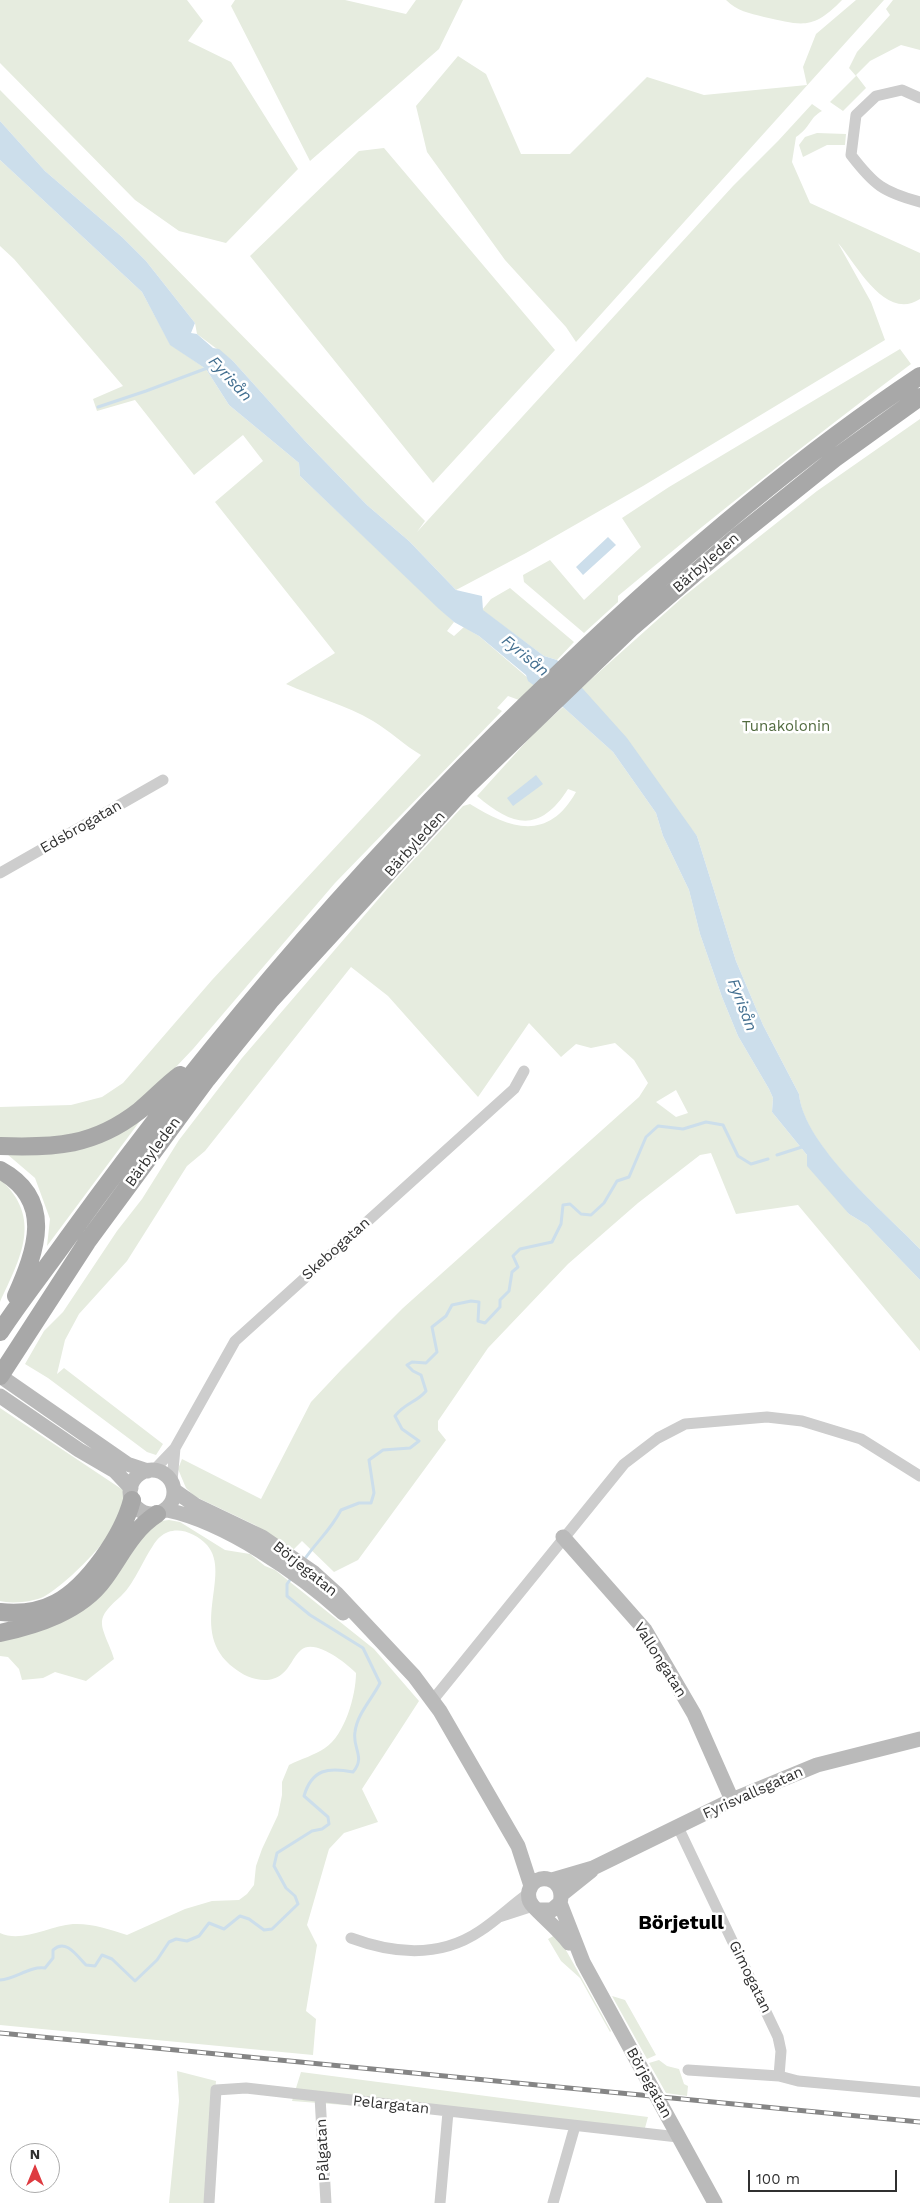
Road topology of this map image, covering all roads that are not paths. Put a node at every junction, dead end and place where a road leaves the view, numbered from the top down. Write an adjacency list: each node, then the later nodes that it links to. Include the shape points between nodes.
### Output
1 (920, 98): 2 (street, via 902,90 876,96 856,115 852,155 870,180 893,195)
2 (920, 202)
3 (920, 376): 5 (main road, Bärbyleden, via 823,446 726,523)
4 (920, 396): 5 (main road, Bärbyleden)
5 (624, 623): 8 (main road, Bärbyleden, via 497,731 450,778 321,918); 13 (main road, Bärbyleden, via 465,788 259,1016 207,1079 87,1242)
6 (162, 780): 7 (street, Edsbrogatan)
7 (0, 874)
8 (203, 1058): 10 (main road, via 137,1112 99,1136 62,1145); 12 (main road, Bärbyleden)
9 (524, 1071): 15 (street, Skebogatan, via 514,1089 235,1341)
10 (0, 1146)
11 (0, 1170): 12 (main road, via 25,1190 36,1218 36,1240 30,1265)
12 (1, 1330)
13 (0, 1376): 16 (street, via 127,1464)
14 (0, 1396): 19 (street, via 115,1471)
15 (175, 1448): 16 (street, Skebogatan); 18 (street, Skebogatan)
16 (151, 1470): 18 (street, via 164,1474); 19 (street, via 137,1477)
17 (920, 1476): 21 (street, via 861,1439 802,1421 767,1417 685,1424 658,1438 624,1464)
18 (173, 1486): 20 (street, via 172,1504); 22 (street, Börjegatan, via 195,1505 262,1537)
19 (131, 1494): 20 (street, via 139,1510); 23 (main road, via 123,1526 83,1582 56,1603 21,1614)
20 (162, 1512): 22 (street, Börjegatan, via 190,1517); 24 (main road, via 137,1529 103,1581 84,1599 28,1627)
21 (563, 1537): 25 (street); 27 (street, Vallongatan, via 645,1630 694,1714)
22 (289, 1561): 25 (street, Börjegatan, via 414,1676)
23 (0, 1612)
24 (0, 1633)
25 (432, 1701): 30 (street, Börjegatan, via 518,1846)
26 (920, 1739): 27 (street, Fyrisvallsgatan, via 817,1766)
27 (732, 1800): 28 (street, Fyrisvallsgatan)
28 (678, 1827): 29 (street, Fyrisvallsgatan); 35 (street, Gimogatan, via 778,2037 781,2051)
29 (593, 1868): 30 (street, Fyrisvallsgatan); 31 (street, Fyrisvallsgatan)
30 (538, 1892): 31 (street, Börjegatan, via 558,1885); 31 (street, via 552,1910); 32 (street, Fyrisvallsgatan, via 471,1936 447,1946 420,1952 388,1950); 33 (street, Börjegatan, via 558,1928)
31 (561, 1899): 33 (street, Börjegatan)
32 (351, 1938)
33 (583, 1962): 40 (street, Börjegatan)
34 (688, 2070): 35 (street)
35 (779, 2076): 36 (street, via 798,2081)
36 (920, 2092)
37 (320, 2097): 38 (street, Pelargatan); 41 (street, Pelargatan, via 246,2088 216,2090); 42 (street, Pålgatan)
38 (448, 2112): 39 (street, Pelargatan); 43 (street)
39 (575, 2126): 40 (street, Pelargatan); 44 (street)
40 (678, 2137): 45 (street, Börjegatan)
41 (209, 2203)
42 (326, 2203)
43 (440, 2203)
44 (553, 2203)
45 (714, 2203)

